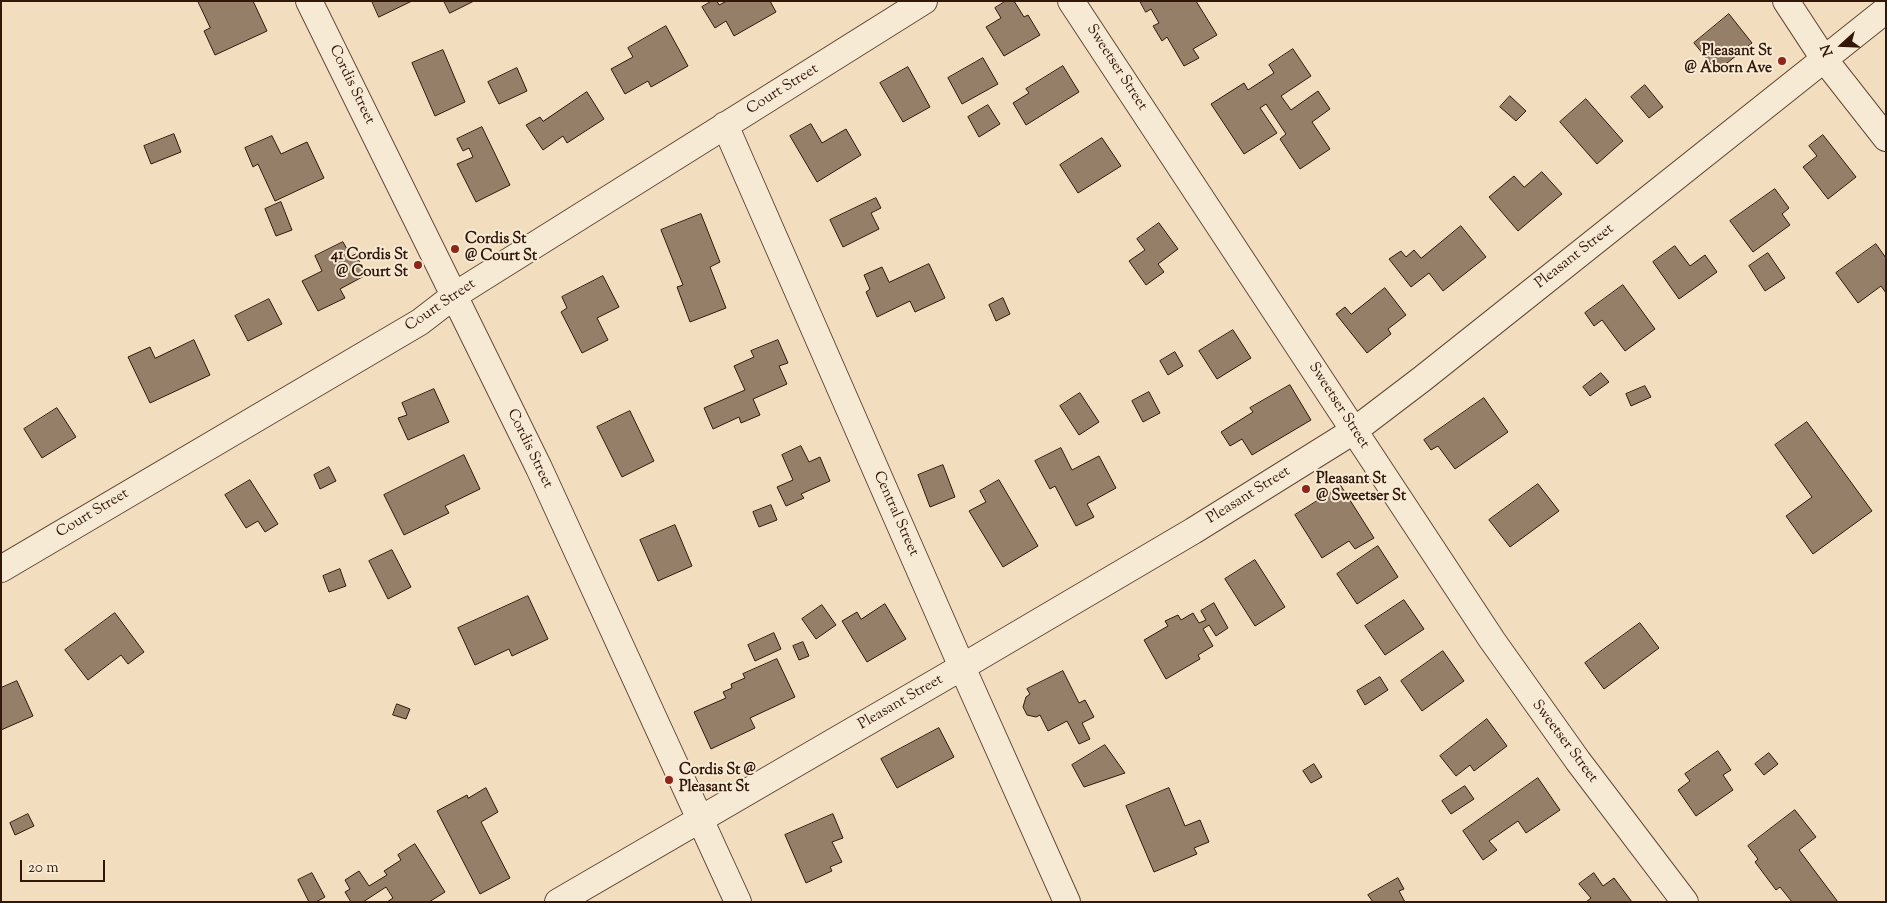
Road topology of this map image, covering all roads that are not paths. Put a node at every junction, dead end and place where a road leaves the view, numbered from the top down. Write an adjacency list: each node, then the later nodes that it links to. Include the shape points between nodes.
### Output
1 (310, 1): 9 (street, Cordis Street)
2 (924, 1): 7 (street, Court Street)
3 (1072, 1): 10 (street, Sweetser Street)
4 (1786, 1): 6 (street)
5 (1886, 10): 6 (street, Pleasant Street)
6 (1824, 60): 8 (street); 10 (street, Pleasant Street)
7 (725, 125): 9 (street, Court Street); 12 (street, Central Street)
8 (1886, 138)
9 (455, 296): 11 (street, Court Street, via 415,325); 13 (street, Cordis Street, via 539,468)
10 (1355, 430): 12 (street, Pleasant Street); 17 (street, Sweetser Street, via 1534,702)
11 (1, 568)
12 (962, 668): 13 (street, Pleasant Street); 16 (street, Central Street)
13 (700, 819): 14 (street, Pleasant Street); 15 (street, Cordis Street)
14 (558, 902)
15 (738, 902)
16 (1067, 902)
17 (1685, 902)

